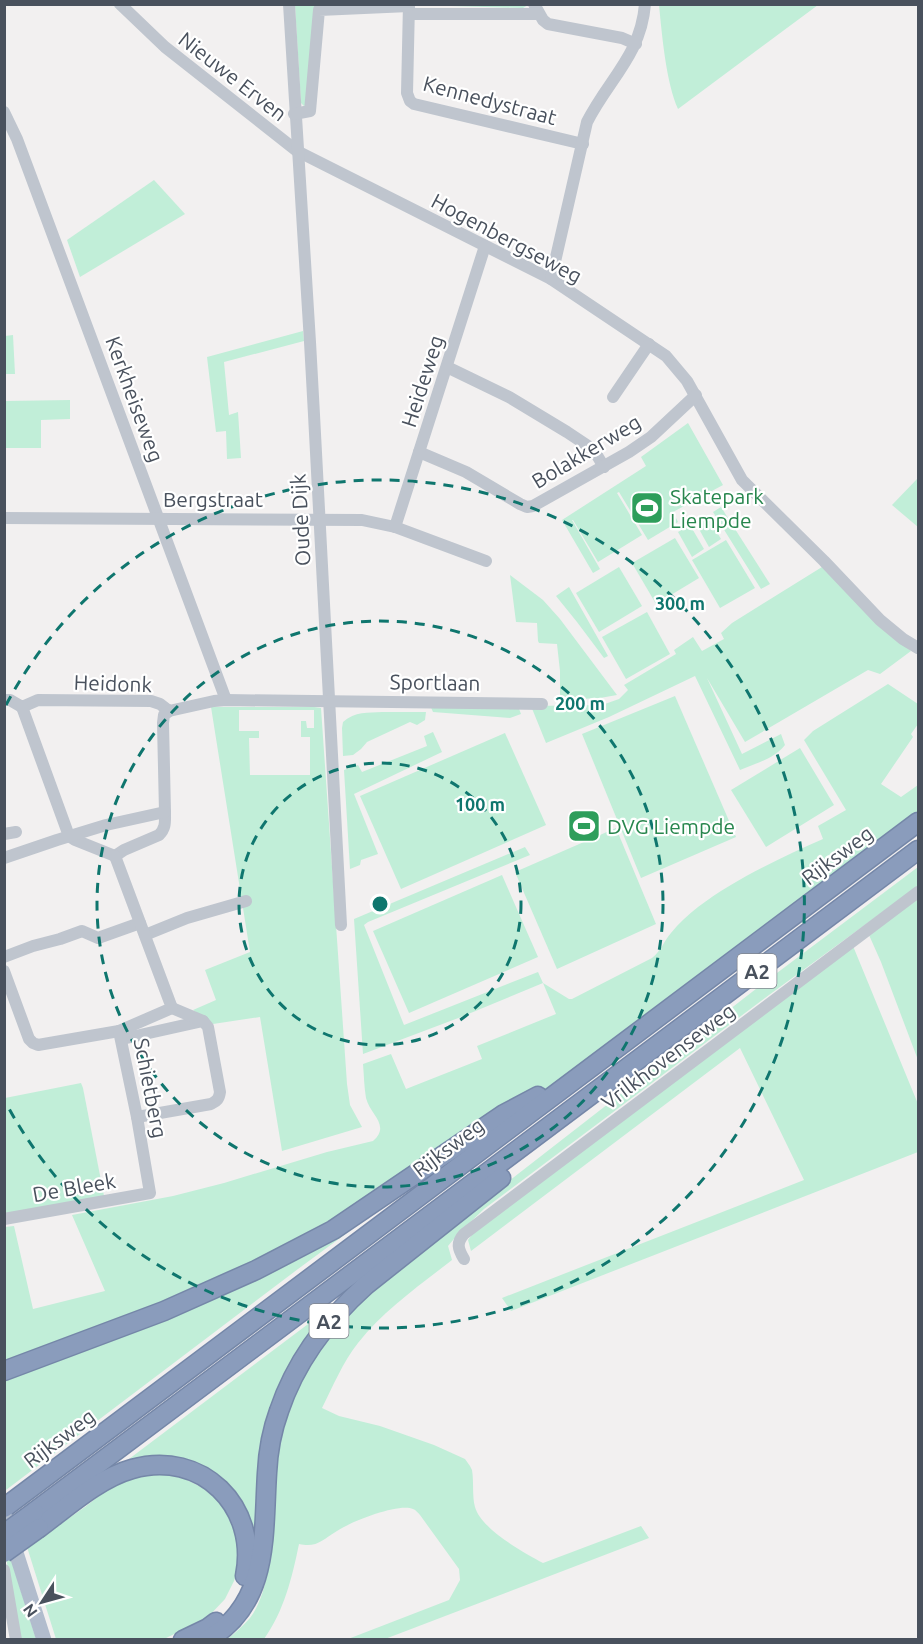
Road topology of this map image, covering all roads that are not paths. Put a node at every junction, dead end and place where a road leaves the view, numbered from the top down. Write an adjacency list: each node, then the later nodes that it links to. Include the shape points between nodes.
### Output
1 (120, 4): 11 (street, Nieuwe Erven, via 165,47)
2 (290, 4): 8 (street, Oude Dijk)
3 (645, 4): 6 (street)
4 (409, 8): 5 (street); 8 (street, via 319,10 310,111); 10 (street, Kennedystraat, via 410,101)
5 (537, 9): 6 (street, via 548,24)
6 (636, 44): 10 (street, via 593,109)
7 (4, 112): 9 (street, Kerkheiseweg)
8 (294, 114): 11 (street, Oude Dijk)
9 (10, 137): 21 (street, Kerkheiseweg)
10 (583, 144): 13 (street)
11 (297, 151): 12 (street, Hogenbergseweg); 22 (street, Oude Dijk)
12 (485, 246): 13 (street, Hogenbergseweg); 15 (street, Heideweg)
13 (551, 279): 14 (street, Hogenbergseweg)
14 (649, 344): 16 (street, Hogenbergseweg, via 678,369); 17 (street)
15 (447, 367): 18 (street, Heideweg); 19 (street, via 567,432 595,452)
16 (696, 395): 19 (street, Bolakkerweg, via 651,437); 25 (street, Hogenbergseweg, via 742,480 880,620)
17 (613, 398)
18 (419, 452): 19 (street, Bolakkerweg, via 465,472 527,507); 23 (street, Heideweg)
19 (604, 466)
20 (4, 518): 21 (street, Bergstraat)
21 (159, 519): 22 (street, Bergstraat); 27 (street, Kerkheiseweg)
22 (319, 519): 23 (street, Bergstraat, via 362,520); 28 (street, Oude Dijk)
23 (395, 527): 24 (street, Bergstraat)
24 (486, 561)
25 (918, 648)
26 (4, 700): 30 (street)
27 (226, 700): 28 (street, Heidonk); 31 (street, Heidonk)
28 (328, 700): 29 (street, Sportlaan); 40 (street, Oude Dijk)
29 (542, 704)
30 (22, 707): 31 (street, Heidonk, via 38,700 151,701); 34 (street)
31 (169, 711): 32 (street, via 163,723)
32 (165, 812): 34 (street); 36 (street, via 164,830 159,835)
33 (918, 822): 47 (highway, Rijksweg / A2)
34 (69, 836): 36 (street); 37 (street)
35 (918, 850): 48 (highway, A2)
36 (115, 856): 41 (street)
37 (4, 858)
38 (918, 892): 52 (street, Vrilkhovenseweg, via 464,1234 458,1247)
39 (246, 901): 41 (street)
40 (341, 925)
41 (143, 929): 42 (street, via 98,938 82,931); 44 (street)
42 (4, 957)
43 (4, 971): 46 (street, via 33,1043)
44 (172, 1008): 45 (street); 46 (street, Schietberg)
45 (203, 1021): 46 (street); 49 (street, via 208,1028 219,1098 211,1104)
46 (121, 1035): 49 (street, Schietberg)
47 (582, 1074): 53 (highway, A2, via 504,1114 333,1230 256,1270 164,1311); 54 (highway, Rijksweg / A2)
48 (596, 1091): 56 (highway, A2); 63 (highway, A2, via 533,1152 366,1285 315,1340 293,1377 274,1429 255,1582 236,1617)
49 (137, 1117): 50 (street, Schietberg)
50 (150, 1193): 51 (street, De Bleek)
51 (4, 1219)
52 (465, 1259)
53 (4, 1371)
54 (4, 1508)
55 (4, 1515): 61 (main road)
56 (36, 1520): 57 (highway, A2, bridge); 58 (highway, A2, bridge); 62 (highway, A2, via 131,1469 172,1466 209,1480 231,1502 242,1521 247,1566 242,1586 225,1613)
57 (4, 1534)
58 (4, 1553)
59 (4, 1570): 60 (street)
60 (16, 1640)
61 (44, 1640)
62 (183, 1640)
63 (207, 1640)

